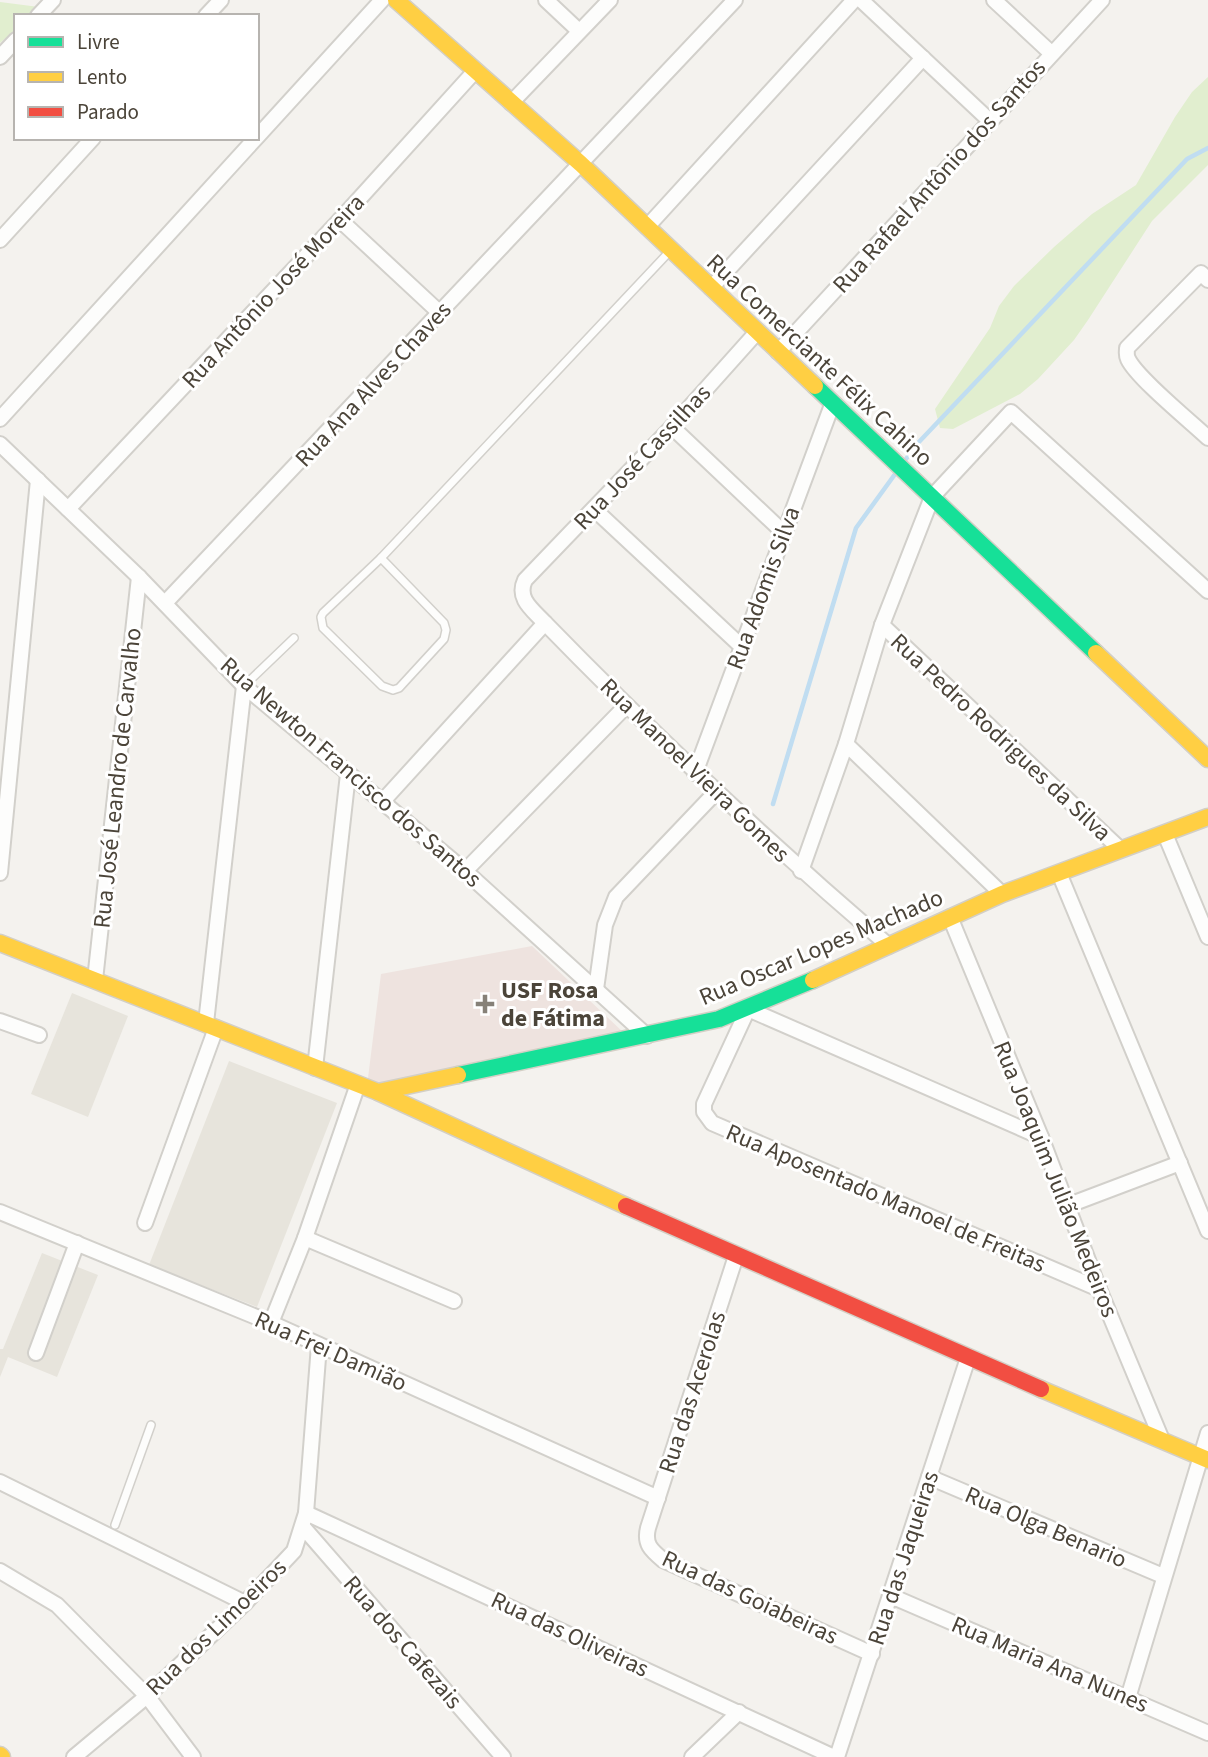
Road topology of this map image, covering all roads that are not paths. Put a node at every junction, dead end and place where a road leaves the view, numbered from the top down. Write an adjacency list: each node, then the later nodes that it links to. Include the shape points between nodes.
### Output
1 (53, 0): 12 (street)
2 (221, 0): 13 (street)
3 (382, 0): 22 (street)
4 (396, 0): 19 (street, Rua Comerciante Félix Cahino)
5 (545, 0): 14 (street)
6 (610, 0): 14 (street)
7 (735, 0): 25 (street, Rua Ana Alves Chaves)
8 (854, 0): 27 (street)
9 (861, 0): 18 (street)
10 (994, 0): 16 (street)
11 (1102, 0): 16 (street, Rua Rafael Antônio dos Santos)
12 (40, 14)
13 (208, 14)
14 (579, 32): 20 (street)
15 (14, 42): 17 (street)
16 (1051, 53): 21 (street, Rua Rafael Antônio dos Santos)
17 (0, 57)
18 (923, 58): 21 (street); 31 (street)
19 (475, 71): 20 (street, Rua Comerciante Félix Cahino); 26 (street, Rua Antônio José Moreira)
20 (511, 103): 25 (street, Rua Comerciante Félix Cahino)
21 (990, 121): 34 (street, Rua Rafael Antônio dos Santos)
22 (259, 135)
23 (91, 140): 28 (street)
24 (254, 140): 36 (street)
25 (581, 164): 27 (street, Rua Comerciante Félix Cahino); 32 (street, Rua Ana Alves Chaves)
26 (340, 220): 32 (street); 42 (street, Rua Antônio José Moreira)
27 (647, 227): 29 (street, Rua Comerciante Félix Cahino)
28 (0, 240)
29 (670, 250): 31 (street, Rua Comerciante Félix Cahino); 45 (lane)
30 (1205, 277): 38 (street, via 1127,348 1128,359 1139,373)
31 (711, 288): 33 (street, Rua Comerciante Félix Cahino)
32 (440, 313): 49 (street, Rua Ana Alves Chaves)
33 (757, 332): 34 (street, Rua Comerciante Félix Cahino); 37 (street, Rua José Cassilhas)
34 (778, 352): 35 (street, Rua Comerciante Félix Cahino)
35 (832, 405): 41 (street, Rua Comerciante Félix Cahino); 44 (street, Rua Adomis Silva)
36 (0, 419)
37 (673, 427): 43 (street, Rua José Cassilhas); 44 (street)
38 (1208, 438)
39 (0, 444): 40 (street, Rua Newton Francisco dos Santos)
40 (37, 480): 42 (street, Rua Newton Francisco dos Santos); 67 (street)
41 (932, 497): 48 (street, via 1011,412); 51 (street); 57 (street, Rua Comerciante Félix Cahino)
42 (68, 509): 46 (street, Rua Newton Francisco dos Santos)
43 (595, 510): 47 (street, Rua José Cassilhas); 53 (street)
44 (783, 531): 53 (street, Rua Adomis Silva)
45 (381, 558): 45 (lane, via 323,612 321,623 382,686 393,690 444,639 446,629)
46 (139, 577): 49 (street, Rua Newton Francisco dos Santos); 74 (street, Rua José Leandro de Carvalho)
47 (525, 580): 50 (street, Rua Manoel Vieira Gomes, via 523,597)
48 (1208, 591)
49 (165, 603): 54 (street, Rua Newton Francisco dos Santos)
50 (545, 622): 55 (street, Rua Manoel Vieira Gomes); 61 (street)
51 (882, 625): 56 (street); 64 (street, Rua Pedro Rodrigues da Silva)
52 (294, 638): 54 (lane)
53 (741, 646): 58 (street, Rua Adomis Silva)
54 (244, 686): 59 (street, Rua Newton Francisco dos Santos); 78 (street)
55 (626, 706): 58 (street, Rua Manoel Vieira Gomes); 65 (street)
56 (846, 744): 66 (street); 69 (street)
57 (1208, 759)
58 (695, 773): 60 (street, Rua Manoel Vieira Gomes)
59 (348, 774): 61 (street, Rua Newton Francisco dos Santos); 81 (street)
60 (716, 792): 66 (street, Rua Manoel Vieira Gomes); 75 (street, via 616,897 605,925)
61 (382, 802): 65 (street, Rua Newton Francisco dos Santos)
62 (1208, 817): 63 (street, Rua Oscar Lopes Machado)
63 (1165, 834): 64 (street, Rua Oscar Lopes Machado); 71 (street)
64 (1120, 849): 68 (street, Rua Oscar Lopes Machado)
65 (465, 871): 75 (street, Rua Newton Francisco dos Santos)
66 (801, 871): 73 (street, Rua Manoel Vieira Gomes)
67 (0, 873)
68 (1059, 873): 69 (street, Rua Oscar Lopes Machado); 85 (street)
69 (1002, 894): 70 (street, Rua Oscar Lopes Machado)
70 (950, 918): 73 (street, Rua Oscar Lopes Machado); 84 (street, Rua Joaquim Julião Medeiros)
71 (1208, 937)
72 (0, 943): 74 (street)
73 (889, 946): 76 (street, Rua Oscar Lopes Machado)
74 (95, 980): 78 (street)
75 (597, 989): 80 (street, Rua Newton Francisco dos Santos)
76 (748, 1009): 80 (street, Rua Oscar Lopes Machado); 84 (street); 93 (street, Rua Aposentado Manoel de Freitas, via 704,1104 712,1123)
77 (0, 1021): 79 (street)
78 (211, 1026): 81 (street); 88 (street)
79 (39, 1035)
80 (647, 1036): 83 (street, Rua Oscar Lopes Machado)
81 (315, 1068): 82 (street)
82 (358, 1084): 83 (street); 90 (street)
83 (378, 1092): 92 (street)
84 (1041, 1137): 86 (street, Rua Joaquim Julião Medeiros)
85 (1180, 1163): 86 (street); 89 (street)
86 (1069, 1205): 93 (street, Rua Joaquim Julião Medeiros)
87 (0, 1212): 91 (street, Rua Frei Damião)
88 (145, 1223)
89 (1208, 1231)
90 (305, 1238): 94 (street); 95 (street)
91 (77, 1243): 95 (street, Rua Frei Damião); 97 (street)
92 (736, 1256): 98 (street); 105 (street, Rua das Acerolas)
93 (1099, 1289): 101 (street, Rua Joaquim Julião Medeiros)
94 (454, 1301)
95 (271, 1323): 96 (street, Rua Frei Damião)
96 (319, 1345): 105 (street, Rua Frei Damião); 106 (street, Rua dos Limoeiros)
97 (36, 1353)
98 (968, 1358): 101 (street); 103 (street, Rua das Jaqueiras)
99 (150, 1425): 108 (lane)
100 (1208, 1433): 102 (street)
101 (1162, 1440): 102 (street)
102 (1204, 1459): 110 (street)
103 (929, 1477): 110 (street, Rua Olga Benario); 111 (street, Rua das Jaqueiras)
104 (0, 1482): 108 (street)
105 (657, 1498): 107 (street, Rua das Acerolas)
106 (304, 1520): 112 (street, Rua dos Limoeiros, via 294,1551); 116 (street, Rua das Oliveiras); 120 (street, Rua dos Cafezais)
107 (648, 1528): 113 (street, Rua das Goiabeiras, via 650,1549 663,1560)
108 (112, 1531): 112 (street)
109 (0, 1571): 114 (street, via 57,1605)
110 (1163, 1576): 115 (street)
111 (891, 1596): 113 (street, Rua das Jaqueiras); 115 (street, Rua Maria Ana Nunes)
112 (245, 1603): 114 (street, Rua dos Limoeiros)
113 (872, 1654): 122 (street, Rua das Jaqueiras)
114 (147, 1696): 118 (street, Rua dos Limoeiros); 119 (street)
115 (1128, 1698): 117 (street, Rua Maria Ana Nunes)
116 (739, 1712): 121 (street); 122 (street, Rua das Oliveiras)
117 (1208, 1733)
118 (74, 1757)
119 (193, 1757)
120 (503, 1757)
121 (692, 1757)
122 (835, 1757)

